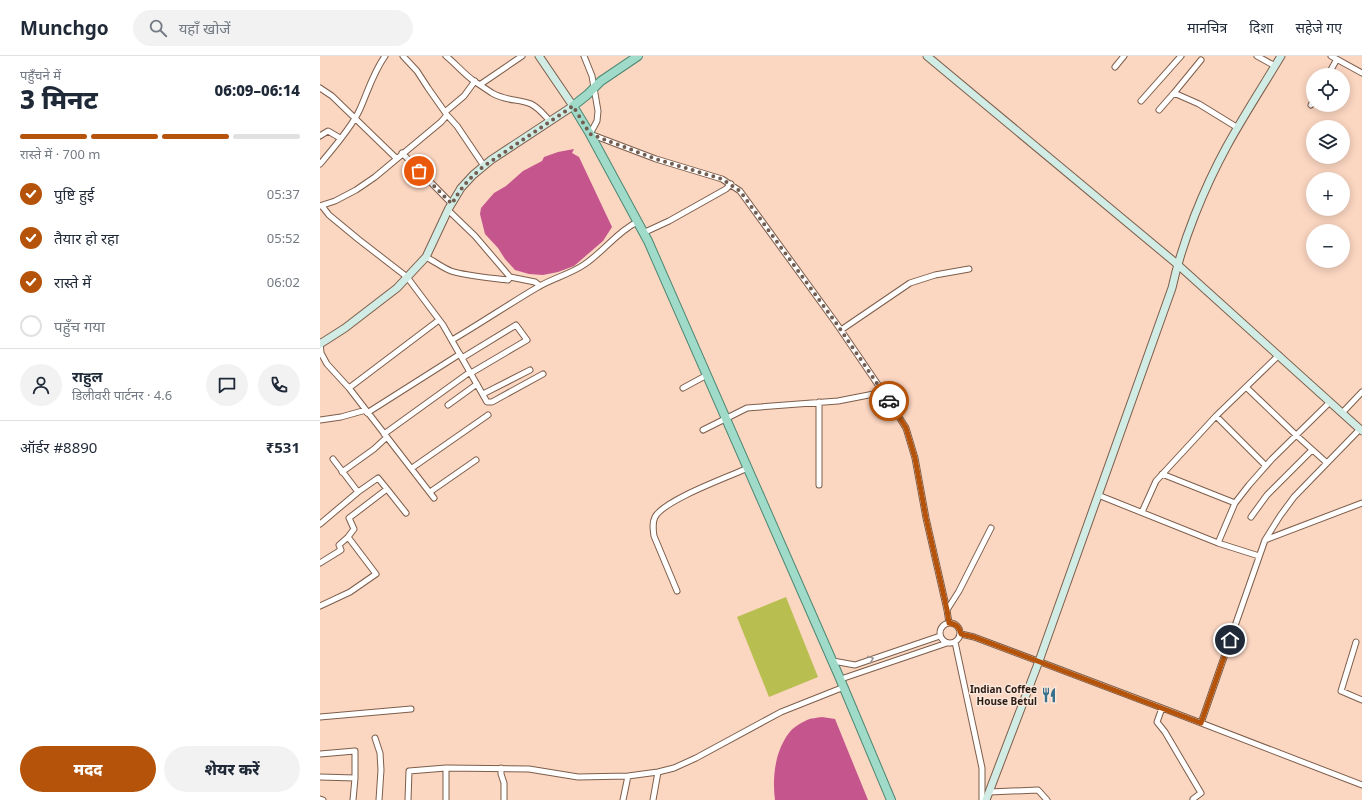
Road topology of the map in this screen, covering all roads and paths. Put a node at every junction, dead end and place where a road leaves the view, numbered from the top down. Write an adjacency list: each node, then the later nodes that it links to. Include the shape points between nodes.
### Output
1 (385, 56): 29 (street, via 378,66 360,111)
2 (403, 56): 28 (street, via 417,71)
3 (446, 56): 20 (street)
4 (522, 56): 21 (street)
5 (539, 56): 26 (main road)
6 (638, 56): 23 (main road)
7 (927, 56): 45 (main road)
8 (1124, 56): 17 (street)
9 (1181, 56): 25 (street)
10 (1257, 56): 16 (street)
11 (1281, 56): 16 (main road)
12 (1331, 56): 14 (street)
13 (586, 57): 23 (street)
14 (1337, 59): 18 (street); 19 (street)
15 (1201, 60): 24 (street)
16 (1275, 66): 31 (main road)
17 (1115, 67)
18 (1332, 68)
19 (1362, 73)
20 (474, 82): 21 (street); 28 (street)
21 (481, 84): 30 (street, via 501,98 533,105)
22 (320, 88): 29 (street)
23 (593, 89): 26 (main road); 32 (street, via 598,111 597,121)
24 (1174, 93): 27 (street); 31 (street, via 1199,104)
25 (1141, 101)
26 (573, 106): 30 (main road); 32 (main road)
27 (1159, 110)
28 (446, 113): 35 (street, via 441,122); 38 (street)
29 (354, 118): 34 (street); 36 (street)
30 (550, 121): 38 (main road)
31 (1238, 128): 45 (main road, via 1215,169)
32 (590, 134): 39 (street, via 656,159 722,179); 42 (main road)
33 (320, 136): 34 (street, via 328,131)
34 (340, 138): 37 (street)
35 (402, 153): 36 (street); 41 (street)
36 (396, 158): 40 (street, via 356,190)
37 (320, 164)
38 (484, 166): 41 (main road, via 461,188)
39 (730, 184): 43 (street, via 726,189); 51 (street, via 740,191 754,208)
40 (321, 206): 47 (street)
41 (450, 207): 44 (main road); 48 (street)
42 (637, 222): 43 (main road); 49 (street, via 628,226 584,264)
43 (643, 233): 59 (main road)
44 (426, 257): 47 (main road); 48 (street, via 463,274 508,280)
45 (1177, 264): 54 (main road); 93 (main road, via 1172,288)
46 (969, 269): 51 (street, via 935,275 910,283)
47 (407, 277): 50 (street); 53 (main road, via 372,308 334,336)
48 (510, 277): 49 (street, via 535,282)
49 (540, 286): 52 (street)
50 (439, 320): 52 (street); 62 (street)
51 (841, 330): 64 (street)
52 (452, 340): 55 (street)
53 (320, 343): 62 (street, via 321,353 327,364)
54 (1278, 355): 61 (street); 68 (main road)
55 (461, 356): 57 (street); 57 (street, via 516,325 527,340); 70 (street)
56 (530, 370): 66 (street)
57 (470, 373): 60 (street); 78 (street)
58 (543, 374): 66 (street, via 492,402 488,402)
59 (707, 375): 63 (street); 74 (main road)
60 (477, 384): 66 (street); 69 (street)
61 (1246, 387): 73 (street); 79 (street)
62 (349, 388): 70 (street)
63 (683, 388)
64 (884, 392): 67 (street); 109 (street, via 906,428 915,458)
65 (1362, 392): 71 (street)
66 (483, 394)
67 (819, 402): 74 (street, via 747,408); 89 (street)
68 (1330, 402): 71 (main road); 79 (street)
69 (448, 405)
70 (366, 412): 75 (street); 78 (street)
71 (1342, 413): 77 (main road)
72 (488, 416): 85 (street)
73 (1216, 416): 84 (street); 88 (street)
74 (726, 419): 76 (street); 86 (main road)
75 (320, 420)
76 (703, 430)
77 (1361, 430): 83 (street)
78 (385, 435): 85 (street); 87 (street, via 374,449)
79 (1296, 435): 80 (street); 84 (street)
80 (1312, 450): 83 (street); 99 (street, via 1267,495)
81 (333, 459): 87 (street)
82 (476, 460): 92 (street)
83 (1327, 463): 103 (street, via 1294,497)
84 (1266, 466): 95 (street)
85 (412, 468): 92 (street)
86 (748, 468): 107 (street, via 682,497 664,508 656,517 654,536); 116 (main road)
87 (342, 472): 91 (street)
88 (1162, 474): 95 (street); 97 (street, via 1156,481)
89 (819, 484)
90 (387, 489): 91 (street, via 378,478); 98 (street); 102 (street, via 348,518 354,529)
91 (358, 492): 100 (street)
92 (430, 492): 94 (street)
93 (1098, 495): 97 (street); 117 (main road)
94 (434, 498)
95 (1235, 503): 104 (street)
96 (1362, 503): 103 (street)
97 (1142, 512): 104 (street)
98 (406, 513)
99 (1251, 517)
100 (320, 524)
101 (991, 528): 109 (street)
102 (348, 538): 106 (street, via 339,545 341,550); 108 (street, via 376,574 350,592)
103 (1265, 540): 105 (street)
104 (1218, 543): 105 (street)
105 (1259, 556): 123 (street)
106 (320, 563)
107 (677, 591)
108 (320, 606)
109 (947, 610): 110 (street)
110 (949, 623): 111 (street, via 955,623); 112 (street, via 943,625)
111 (961, 634): 113 (street); 117 (street)
112 (940, 636): 115 (street); 116 (street, one-way to 112, via 855,665)
113 (955, 642): 115 (street); 144 (street, via 982,768)
114 (1356, 642): 119 (street, via 1341,691)
115 (947, 643): 118 (street)
116 (833, 661): 118 (main road)
117 (1039, 661): 120 (street); 133 (main road)
118 (842, 683): 128 (street, via 781,712 696,758); 143 (main road)
119 (1362, 700)
120 (1162, 708): 123 (street); 147 (street, via 1157,722 1201,793)
121 (411, 709): 122 (street)
122 (320, 717)
123 (1201, 723): 132 (street)
124 (375, 738): 137 (street, via 380,753)
125 (320, 754): 131 (street, via 355,751)
126 (446, 768): 127 (street); 138 (street, via 409,771); 139 (street)
127 (501, 768): 129 (street, via 578,776); 140 (street)
128 (658, 772): 129 (street); 142 (street)
129 (628, 776): 141 (street)
130 (320, 777): 131 (street)
131 (355, 778): 136 (street)
132 (1362, 785)
133 (989, 792): 145 (main road); 146 (street, via 1038,790)
134 (320, 799): 135 (street)
135 (323, 800)
136 (353, 800)
137 (379, 800)
138 (408, 800)
139 (446, 800)
140 (504, 800)
141 (623, 800)
142 (653, 800)
143 (891, 800)
144 (982, 800)
145 (986, 800)
146 (1047, 800)
147 (1194, 800)

